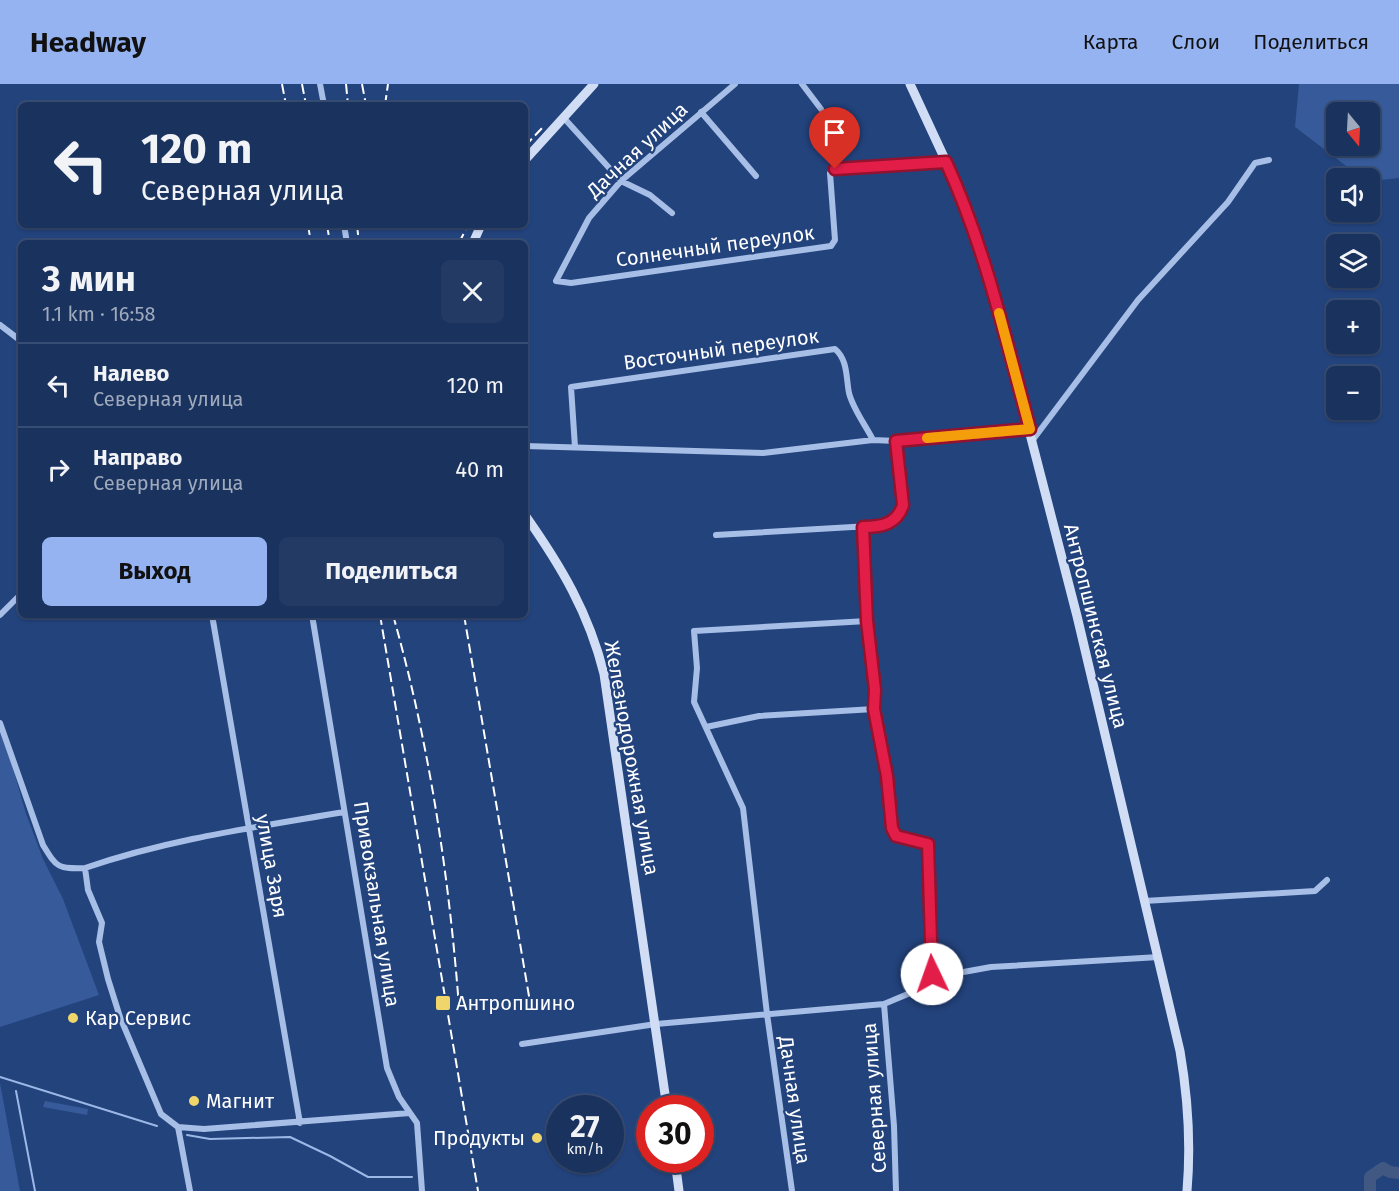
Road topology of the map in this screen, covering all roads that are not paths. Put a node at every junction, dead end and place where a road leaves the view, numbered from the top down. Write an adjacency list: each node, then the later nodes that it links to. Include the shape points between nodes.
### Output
1 (320, 84): 6 (street)
2 (594, 84): 9 (street)
3 (735, 84): 8 (street, Дачная улица)
4 (802, 84): 7 (street)
5 (910, 84): 12 (street, Антропшинская улица)
6 (323, 102)
7 (821, 109)
8 (701, 112): 13 (street); 14 (street, Дачная улица)
9 (563, 117): 10 (street); 14 (street)
10 (528, 157)
11 (1269, 160): 22 (street, via 1256,164 1228,202 1138,300)
12 (946, 162): 16 (street, Солнечный переулок, via 835,169 830,174 835,240 831,246 571,283); 19 (street, Антропшинская улица, via 962,196 996,303)
13 (756, 176)
14 (621, 182): 15 (street, via 650,195); 16 (street, Дачная улица, via 589,218)
15 (672, 213)
16 (556, 281)
17 (0, 325): 18 (street)
18 (18, 339)
19 (1030, 429): 21 (street); 22 (street, Антропшинская улица)
20 (873, 440): 21 (street); 24 (street, via 763,453); 24 (street, Восточный переулок, via 850,397 841,354 835,349 571,387)
21 (896, 441): 26 (street, via 903,505 900,514 887,525)
22 (1032, 441): 40 (street, Антропшинская улица)
23 (528, 446): 24 (street)
24 (575, 447)
25 (528, 520): 45 (street, Железнодорожная улица, via 582,606 596,640 620,772)
26 (863, 527): 27 (street); 32 (street)
27 (716, 535)
28 (18, 597): 29 (street)
29 (0, 615)
30 (213, 618): 37 (street, улица Заря)
31 (313, 618): 36 (street, Привокзальная улица)
32 (867, 621): 33 (street); 35 (street, via 694,631 694,702)
33 (874, 709): 35 (street, via 759,716); 42 (street, via 892,828 896,836 928,844)
34 (0, 723): 38 (street, via 43,845 54,863 63,868)
35 (706, 727): 44 (street, Дачная улица, via 743,808)
36 (345, 812): 37 (street); 48 (street, Привокзальная улица, via 387,1068)
37 (249, 828): 38 (street, via 129,853); 49 (street, улица Заря)
38 (85, 868): 50 (street, via 88,890 102,923 99,942 120,1017 161,1114)
39 (1327, 880): 40 (street, via 1315,891)
40 (1144, 901): 41 (street, Антропшинская улица)
41 (1159, 957): 42 (street, via 991,967); 57 (street, Антропшинская улица, via 1186,1086)
42 (933, 983): 43 (street)
43 (884, 1004): 44 (street); 56 (street, Северная улица)
44 (767, 1014): 45 (street); 55 (street, Дачная улица)
45 (656, 1024): 46 (street); 47 (street, Железнодорожная улица)
46 (522, 1044)
47 (665, 1095)
48 (410, 1113): 49 (street); 53 (street, Привокзальная улица, via 417,1123)
49 (300, 1123): 50 (street)
50 (178, 1130): 52 (street)
51 (677, 1173): 54 (street)
52 (190, 1191)
53 (422, 1191)
54 (679, 1191)
55 (792, 1191)
56 (896, 1191)
57 (1187, 1191)

